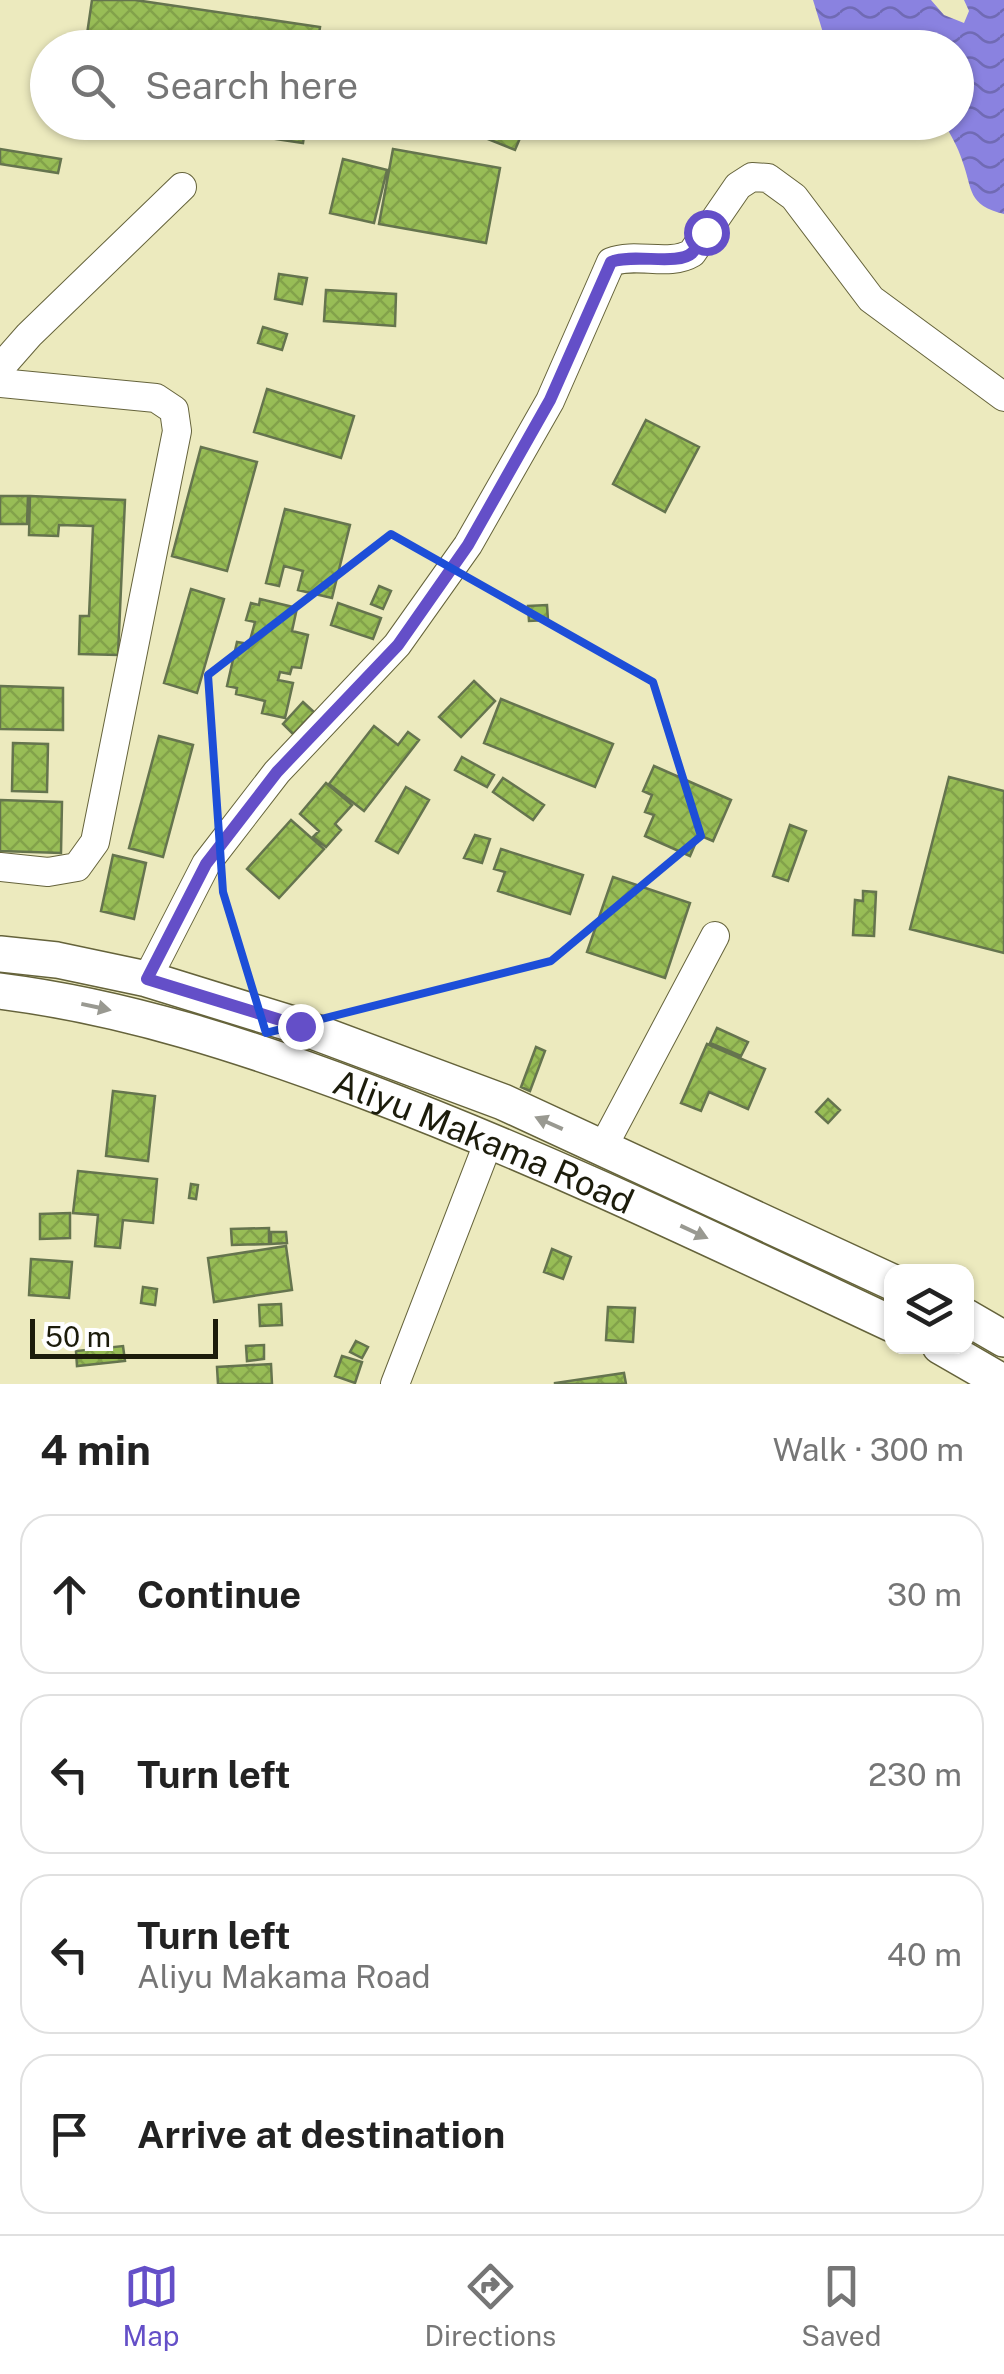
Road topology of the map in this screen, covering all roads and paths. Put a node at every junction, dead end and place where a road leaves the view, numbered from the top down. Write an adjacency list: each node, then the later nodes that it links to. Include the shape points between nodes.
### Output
1 (182, 187): 2 (street)
2 (0, 368)
3 (0, 383): 5 (street, via 156,398 174,410 177,431 94,842 77,867)
4 (1004, 397): 8 (street, via 871,298 794,197 768,178 738,186 683,259 611,262 550,400 468,545 398,645 277,772 206,864)
5 (0, 867)
6 (715, 936): 13 (street)
7 (0, 954): 8 (street, Aliyu Makama Road)
8 (147, 979): 10 (street, Aliyu Makama Road)
9 (0, 991): 11 (street, Aliyu Makama Road, one-way to 11, via 138,1016)
10 (359, 1048): 11 (street); 13 (street, Aliyu Makama Road, one-way to 10)
11 (344, 1083): 12 (street, Aliyu Makama Road)
12 (490, 1138): 15 (street, Aliyu Makama Road, one-way to 15); 20 (street)
13 (604, 1148): 14 (street, Aliyu Makama Road)
14 (884, 1278)
15 (884, 1320)
16 (974, 1322): 17 (street)
17 (1004, 1339)
18 (954, 1354): 19 (street)
19 (1004, 1383)
20 (396, 1384)

